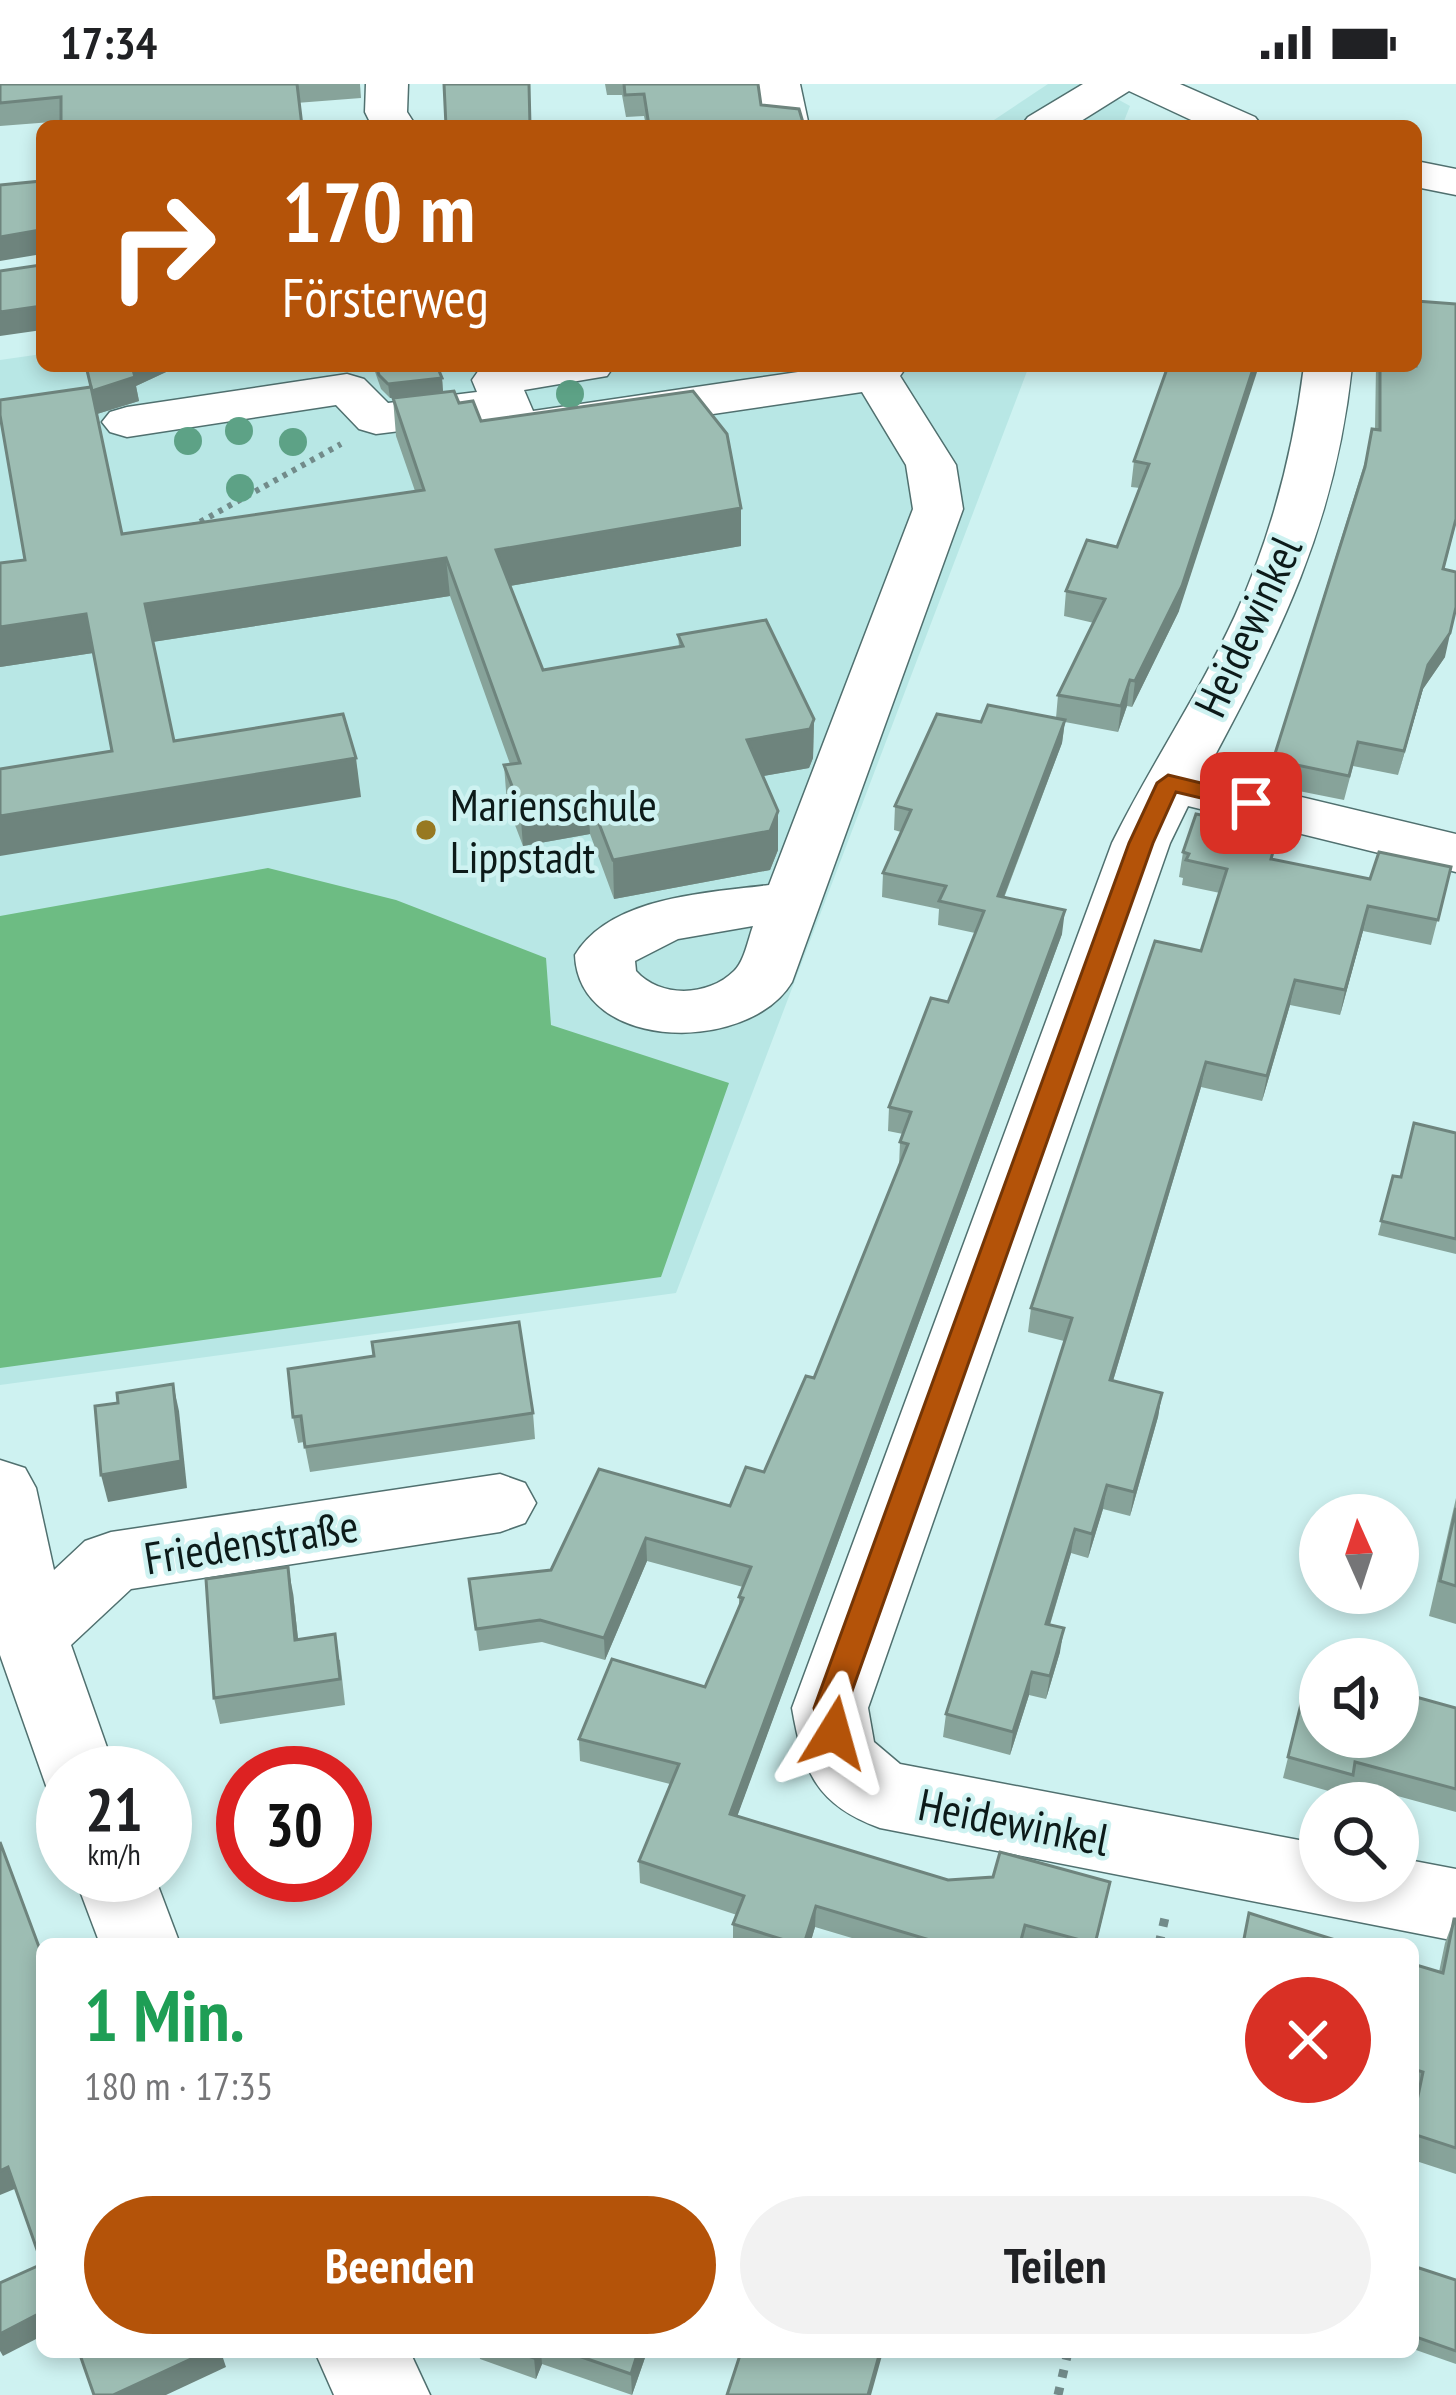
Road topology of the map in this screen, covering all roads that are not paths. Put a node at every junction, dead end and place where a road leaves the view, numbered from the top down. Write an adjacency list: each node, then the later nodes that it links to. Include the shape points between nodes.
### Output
1 (387, 84): 5 (street)
2 (779, 84): 6 (street)
3 (1145, 84): 8 (street)
4 (1096, 102): 7 (street)
5 (391, 120)
6 (786, 120)
7 (1056, 120)
8 (1226, 120)
9 (1422, 175): 10 (street)
10 (1456, 182)
11 (550, 372): 15 (street, via 496,380)
12 (874, 372): 15 (street, via 516,428)
13 (881, 372): 19 (street, via 931,465 938,509)
14 (1327, 372): 17 (street, Heidewinkel, via 1299,517 1247,647)
15 (506, 404): 16 (street, via 376,419 347,389)
16 (127, 422)
17 (1168, 783): 18 (street); 24 (street, Heidewinkel, via 830,1708 838,1758 880,1794)
18 (1456, 853)
19 (794, 901)
20 (0, 1488): 22 (street)
21 (500, 1503): 22 (street, Friedenstraße, via 111,1562)
22 (31, 1636): 23 (street)
23 (68, 1746)
24 (1299, 1875)
25 (1419, 1898): 27 (street, Heidewinkel)
26 (124, 1902): 28 (street)
27 (1456, 1905)
28 (138, 1938)
29 (362, 2358): 30 (street)
30 (385, 2395)

